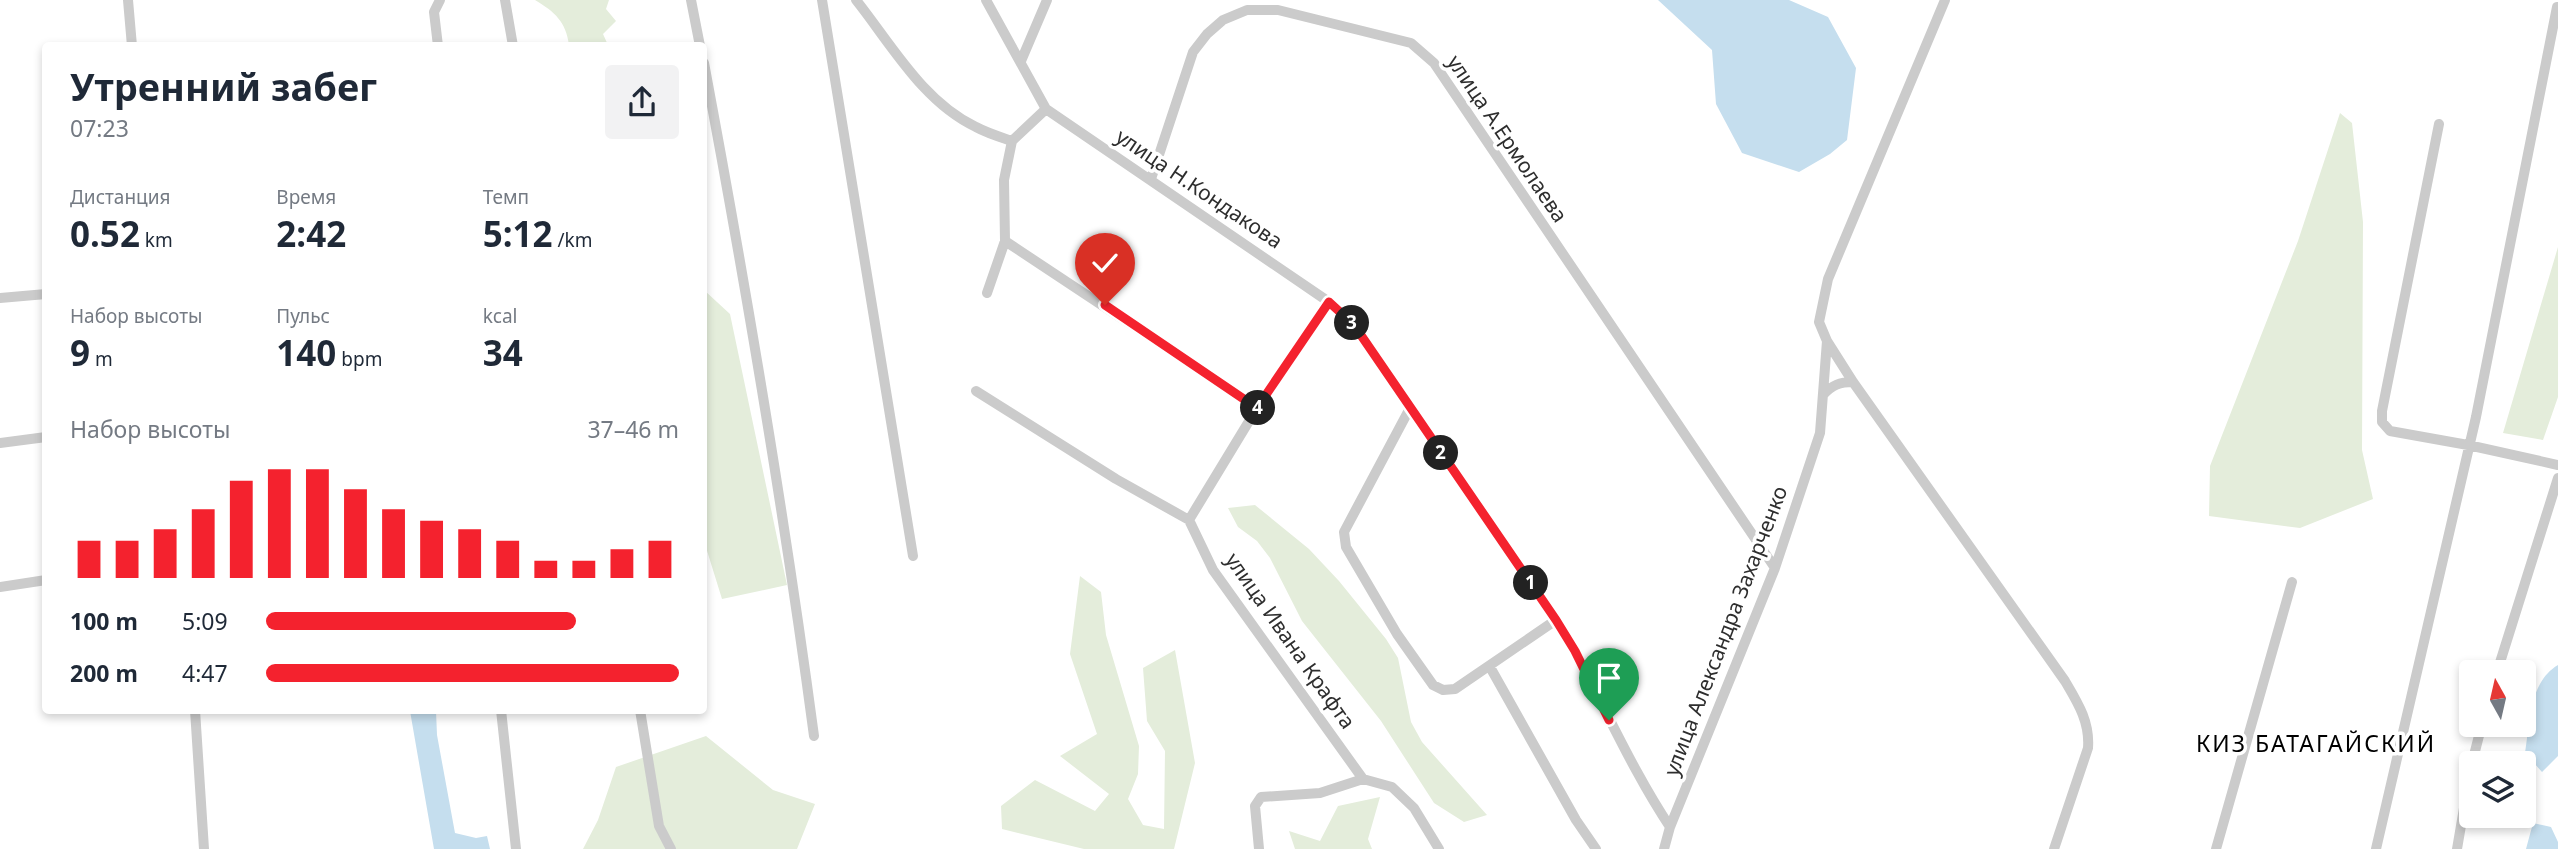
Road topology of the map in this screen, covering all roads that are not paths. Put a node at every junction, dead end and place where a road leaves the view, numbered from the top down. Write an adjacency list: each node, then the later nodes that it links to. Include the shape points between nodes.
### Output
1 (128, 0): 11 (street)
2 (440, 0): 12 (street, via 434,12)
3 (505, 0): 13 (street)
4 (691, 0): 14 (street)
5 (822, 0): 38 (street)
6 (856, 0): 19 (street, via 903,64 940,103 974,127)
7 (986, 0): 15 (street)
8 (1047, 0): 15 (street)
9 (1945, 0): 26 (street, via 1828,279 1819,322)
10 (2557, 7): 34 (street)
11 (132, 42)
12 (438, 42)
13 (512, 42)
14 (699, 42)
15 (1021, 61): 17 (street)
16 (707, 80): 49 (street, via 761,383)
17 (1046, 109): 19 (street); 20 (street, улица Н.Кондакова)
18 (2439, 124): 34 (street, via 2382,422 2390,431)
19 (1012, 141): 21 (street, via 1004,180)
20 (1152, 179): 25 (street, улица Н.Кондакова); 39 (street, улица А.Ермолаева, via 1194,52 1223,20 1247,10 1278,10 1412,43 1434,63)
21 (1005, 241): 22 (street); 30 (street)
22 (986, 293)
23 (42, 294): 24 (street)
24 (0, 298)
25 (1329, 302): 30 (street); 31 (street, улица Н.Кондакова, via 1354,325)
26 (1827, 341): 27 (street); 29 (street, улица Александра Захарченко)
27 (1853, 382): 29 (street, via 1842,382); 60 (street, via 2082,709 2089,736)
28 (976, 391): 37 (street)
29 (1823, 395): 39 (street, улица Александра Захарченко, via 1820,433)
30 (1257, 408): 37 (street)
31 (1410, 408): 43 (street, улица Н.Кондакова); 45 (street, via 1343,531 1346,547 1433,685 1455,689)
32 (42, 438): 33 (street)
33 (0, 443)
34 (2468, 444): 35 (street); 62 (street)
35 (2558, 465)
36 (2558, 478): 44 (street)
37 (1189, 520): 50 (street, улица Ивана Крафта, via 1213,570)
38 (913, 556)
39 (1775, 568): 51 (street, улица Александра Захарченко)
40 (42, 581): 42 (street)
41 (2292, 582): 61 (street)
42 (0, 587)
43 (1556, 620): 45 (street); 51 (street, улица Н.Кондакова, via 1644,789)
44 (2501, 660)
45 (1490, 667): 58 (street)
46 (195, 714): 53 (street)
47 (501, 714): 54 (street)
48 (641, 714): 55 (street, via 659,825)
49 (814, 736)
50 (1363, 779): 56 (street, via 1320,793 1261,797 1255,806); 57 (street, via 1392,788 1407,801)
51 (1670, 827): 59 (street, улица Александра Захарченко)
52 (2461, 828): 63 (street)
53 (204, 849)
54 (516, 849)
55 (671, 849)
56 (1259, 849)
57 (1439, 849)
58 (1596, 849)
59 (1664, 849)
60 (2054, 849)
61 (2216, 849)
62 (2376, 849)
63 (2457, 849)

